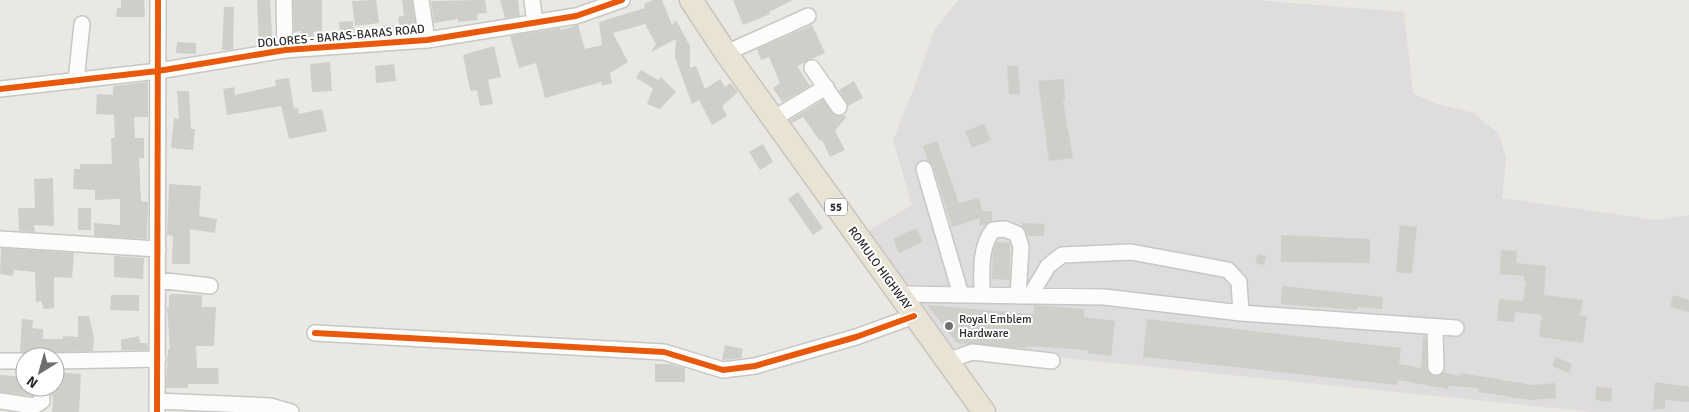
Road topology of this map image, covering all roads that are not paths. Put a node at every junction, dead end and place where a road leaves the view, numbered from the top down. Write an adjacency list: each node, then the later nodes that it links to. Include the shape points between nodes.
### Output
1 (158, 0): 14 (street)
2 (284, 0): 11 (street)
3 (421, 0): 10 (street)
4 (532, 0): 8 (street)
5 (622, 0): 8 (street, DOLORES - BARAS-BARAS ROAD, via 576,16)
6 (691, 0): 12 (highway, ROMULO HIGHWAY / 55)
7 (808, 16): 12 (street)
8 (535, 23): 10 (street, DOLORES - BARAS-BARAS ROAD)
9 (82, 24): 15 (street)
10 (427, 40): 11 (street, DOLORES - BARAS-BARAS ROAD)
11 (285, 50): 14 (street, DOLORES - BARAS-BARAS ROAD)
12 (726, 53): 19 (highway, ROMULO HIGHWAY / 55)
13 (812, 68): 16 (street)
14 (158, 71): 15 (street, DOLORES - BARAS-BARAS ROAD); 22 (street)
15 (76, 81): 17 (street, DOLORES - BARAS-BARAS ROAD)
16 (826, 87): 18 (street); 19 (street)
17 (0, 89)
18 (839, 107)
19 (773, 119): 25 (highway, ROMULO HIGHWAY / 55)
20 (924, 169): 26 (street)
21 (0, 239): 22 (street)
22 (158, 249): 23 (street)
23 (158, 280): 24 (street); 34 (street)
24 (210, 286)
25 (898, 294): 26 (street); 30 (highway, ROMULO HIGHWAY / 55)
26 (961, 295): 27 (street)
27 (982, 295): 28 (street); 28 (street, via 982,258 986,238 993,230 1005,229 1017,234 1021,247)
28 (1024, 296): 29 (street, via 1104,297); 29 (street, via 1048,266 1062,255 1131,252 1228,270 1239,282)
29 (1241, 313): 31 (street)
30 (914, 316): 33 (street, via 856,337 755,366 723,370 664,352); 38 (highway, ROMULO HIGHWAY / 55)
31 (1435, 327): 32 (street); 40 (street)
32 (1456, 328)
33 (315, 333)
34 (158, 359): 37 (street); 43 (street)
35 (0, 361): 36 (street)
36 (15, 361)
37 (65, 361)
38 (947, 361): 39 (street, via 972,352); 45 (highway, ROMULO HIGHWAY / 55)
39 (1052, 362)
40 (1436, 368)
41 (42, 397): 42 (street, via 42,401 34,406)
42 (0, 401)
43 (157, 407): 44 (street, via 270,406)
44 (291, 412)
45 (984, 412)

